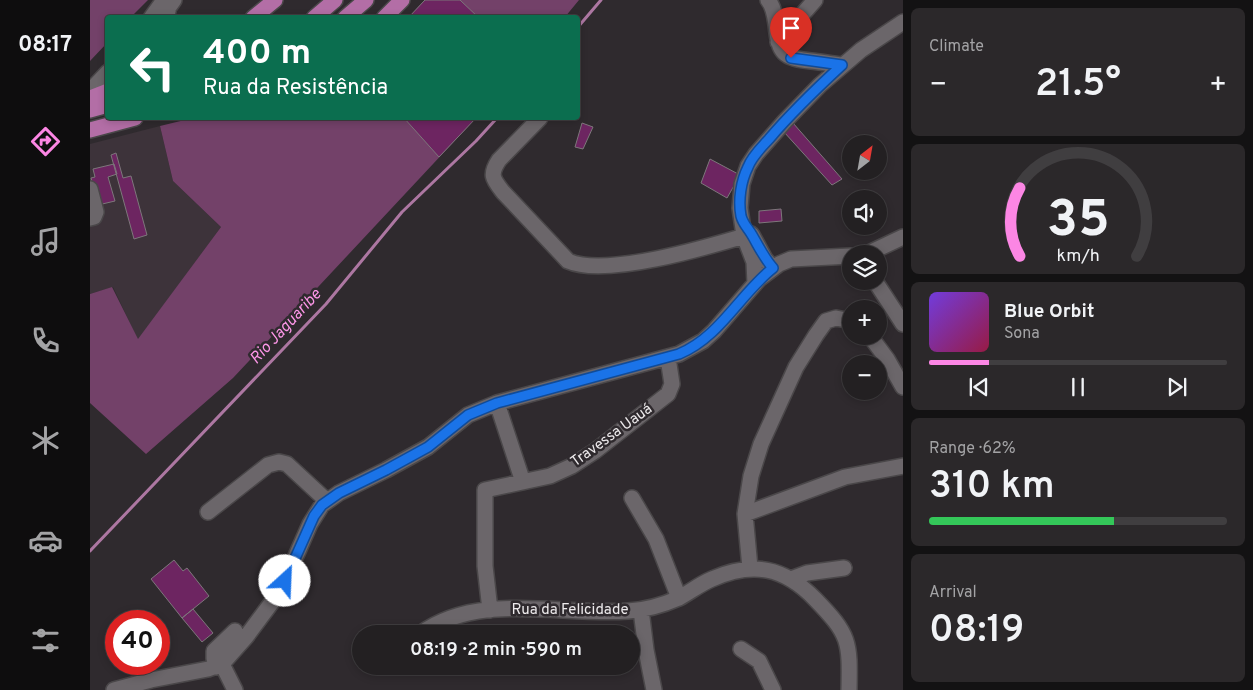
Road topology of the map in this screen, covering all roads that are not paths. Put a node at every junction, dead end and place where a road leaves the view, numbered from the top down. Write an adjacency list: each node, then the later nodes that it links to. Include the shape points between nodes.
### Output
1 (164, 0): 9 (street)
2 (174, 0): 10 (street)
3 (275, 0): 11 (main road)
4 (336, 0): 12 (main road)
5 (366, 0): 13 (main road)
6 (402, 0): 14 (main road)
7 (768, 0): 16 (street, via 774,13)
8 (816, 0): 16 (street)
9 (153, 15)
10 (167, 15)
11 (258, 15)
12 (318, 15)
13 (349, 15)
14 (387, 15)
15 (903, 22): 17 (street)
16 (778, 42): 17 (street, via 785,54 794,60)
17 (842, 65): 29 (street, via 751,160 742,184 740,208)
18 (105, 75): 19 (street)
19 (90, 91)
20 (105, 92): 21 (main road)
21 (90, 98)
22 (105, 106): 23 (main road)
23 (90, 110)
24 (128, 120): 26 (main road)
25 (538, 120): 29 (street, via 499,160 493,176 503,192 568,261 599,266 640,262)
26 (90, 130)
27 (90, 190): 28 (street, via 96,212)
28 (90, 218)
29 (746, 231): 33 (street); 34 (street, via 754,262)
30 (903, 237): 31 (street)
31 (886, 245)
32 (842, 256): 33 (street, via 791,259)
33 (773, 268): 34 (street)
34 (755, 284): 39 (street, via 703,341)
35 (881, 290): 37 (street)
36 (842, 319): 47 (street, via 826,322 799,361 761,444 751,476)
37 (903, 324)
38 (877, 345): 40 (street)
39 (668, 358): 41 (street); 43 (street, Travessa Uauá, via 671,387 668,394 572,466 550,476)
40 (903, 387)
41 (497, 403): 43 (street); 45 (street, via 468,415 428,447)
42 (903, 466): 47 (street, via 845,477)
43 (523, 482): 52 (street, Travessa Uauá, via 488,488 485,492 485,566)
44 (632, 498): 51 (street, via 656,539)
45 (327, 501): 46 (street, via 287,464 279,462 268,465); 56 (street, via 314,516 281,590 235,630)
46 (208, 512)
47 (745, 514): 48 (street)
48 (750, 568): 50 (street, Rua da Felicidade, via 764,569); 51 (street, Rua da Felicidade, via 712,579)
49 (844, 568): 50 (street, via 807,573)
50 (791, 579): 61 (street, Rua da Felicidade, via 831,615 844,634 850,653)
51 (679, 598): 53 (street, Rua da Felicidade)
52 (490, 610): 53 (street, Rua da Felicidade); 54 (street, Rua da Felicidade, via 444,620)
53 (641, 610): 59 (street)
54 (435, 625)
55 (741, 649): 60 (street, via 759,661)
56 (219, 666): 57 (street); 58 (street)
57 (114, 690)
58 (235, 690)
59 (654, 690)
60 (773, 690)
61 (849, 690)

